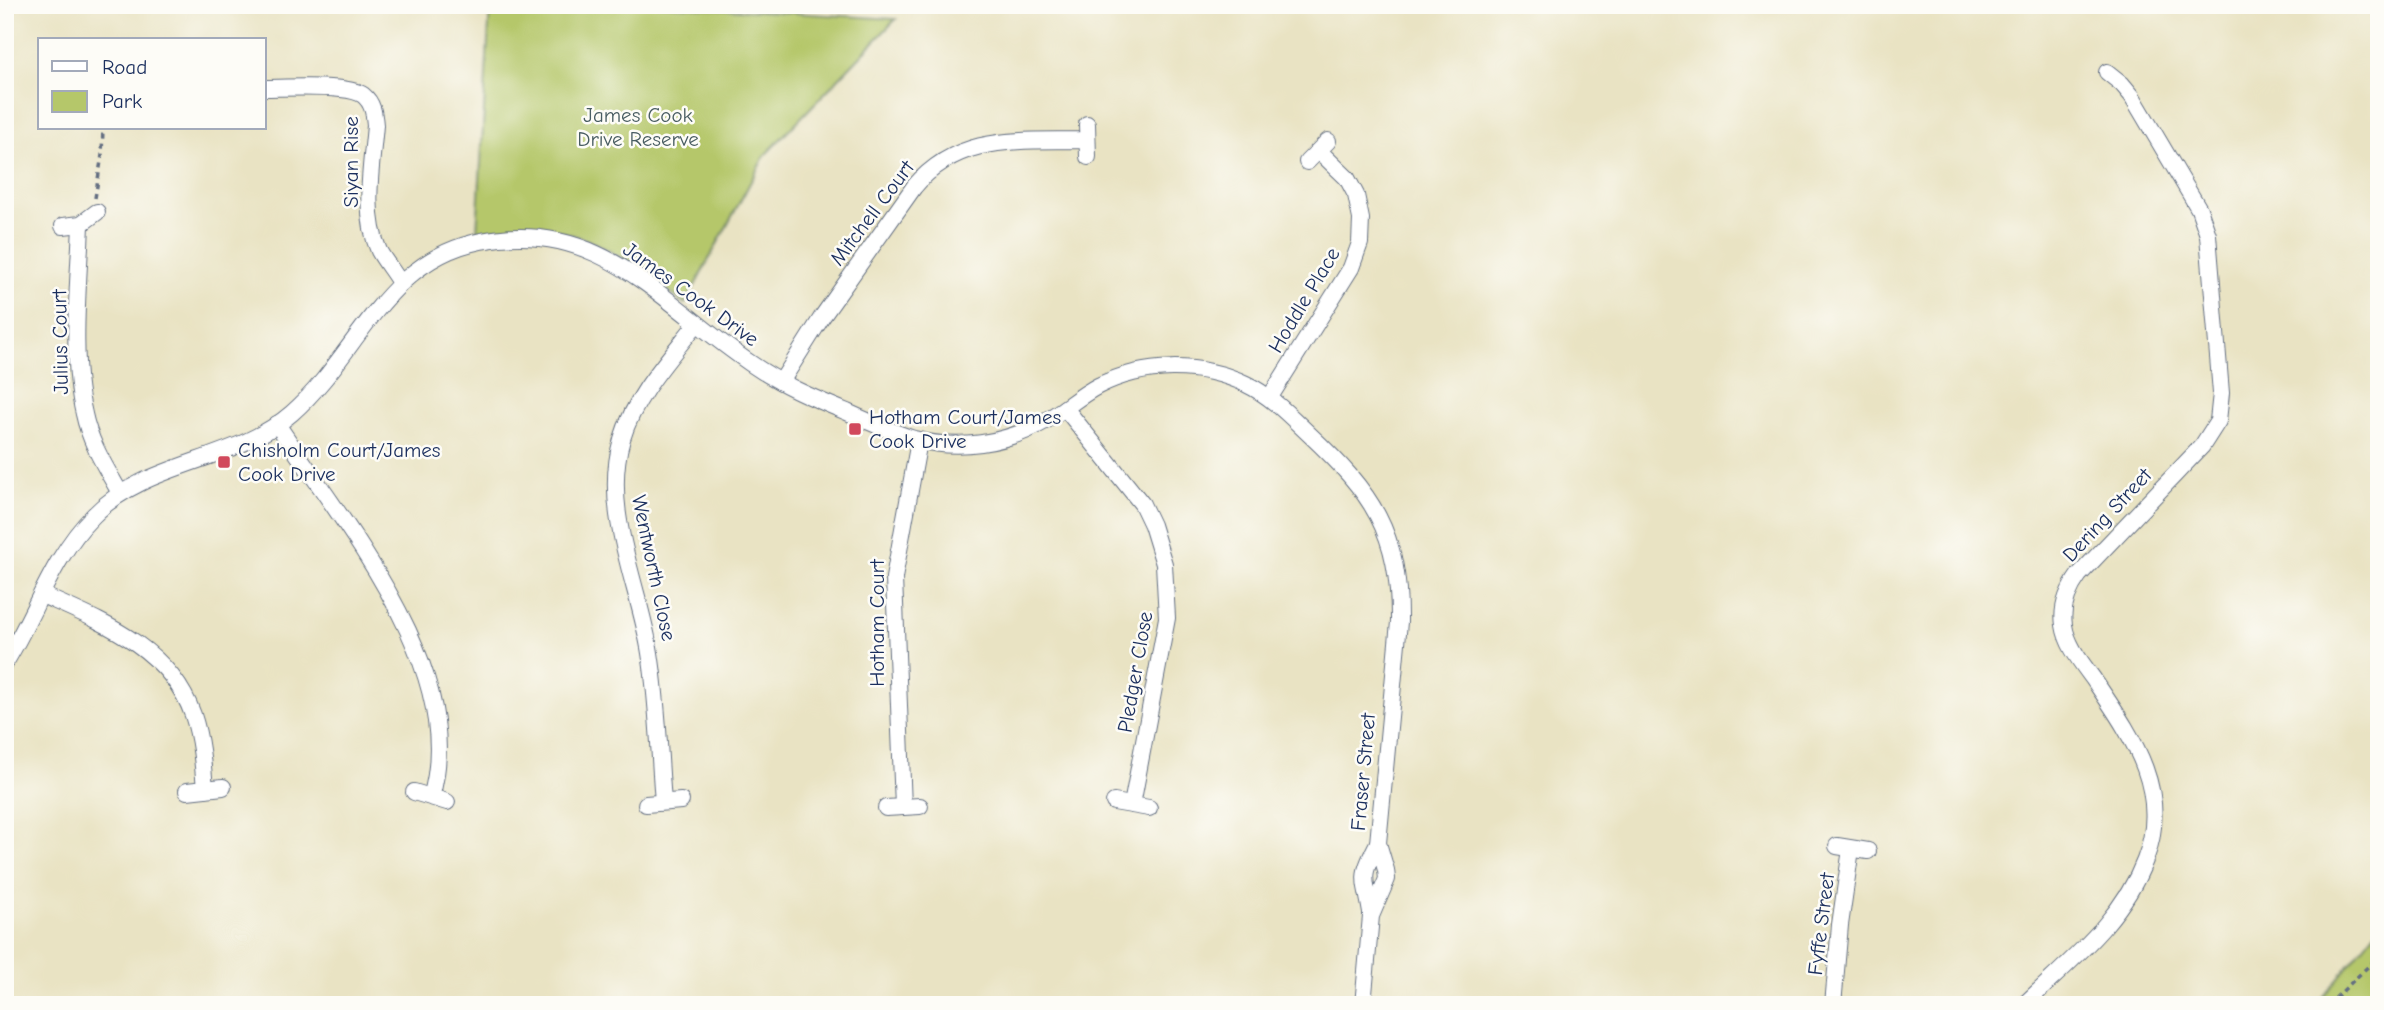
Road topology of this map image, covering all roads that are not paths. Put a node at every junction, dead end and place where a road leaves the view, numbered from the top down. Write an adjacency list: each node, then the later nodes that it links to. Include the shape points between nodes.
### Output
1 (2107, 72): 37 (street, Dering Street, via 2132,96 2205,223 2221,409 2202,446 2078,575 2066,596 2067,638 2146,766 2153,798 2152,829 2145,861 2117,912)
2 (266, 88): 8 (street, Siyan Rise, via 352,90 367,99 375,125 373,229 379,250)
3 (1318, 151): 11 (street, Hoddle Place, via 1346,178 1356,195 1362,219 1360,243 1351,268)
4 (1088, 157): 10 (street, Mitchell Court, via 1087,132 977,146 944,159 914,187)
5 (96, 208): 6 (street)
6 (81, 224): 7 (street); 15 (street, Julius Court, via 80,395 97,452)
7 (63, 226)
8 (400, 283): 9 (street, James Cook Drive, via 424,264 476,242 537,237 599,253); 13 (street, James Cook Drive, via 324,379)
9 (696, 323): 10 (street, James Cook Drive); 26 (street, Wentworth Close, via 632,414 622,438 615,482 650,651)
10 (781, 382): 14 (street, James Cook Drive)
11 (1270, 397): 12 (street, James Cook Drive, via 1206,370 1160,368 1118,377); 16 (street, James Cook Drive, via 1357,481)
12 (1065, 408): 14 (street, James Cook Drive, via 1045,422 1001,440 954,445); 29 (street, Pledger Close, via 1142,504 1164,564 1167,618)
13 (277, 424): 15 (street, James Cook Drive); 23 (street, via 387,590 428,679 439,735)
14 (919, 440): 30 (street, Hotham Court, via 894,578 912,807)
15 (120, 493): 17 (street, James Cook Drive, via 78,533)
16 (1388, 539): 32 (street, Fraser Street, via 1397,578 1399,621)
17 (42, 595): 18 (street, James Cook Drive); 20 (street, via 113,628 169,672 194,716)
18 (5, 663)
19 (223, 787): 20 (street)
20 (205, 789): 21 (street)
21 (187, 791)
22 (414, 792): 23 (street)
23 (431, 797): 25 (street)
24 (681, 801): 26 (street)
25 (447, 802)
26 (663, 802): 28 (street)
27 (1114, 802): 29 (street)
28 (646, 804)
29 (1132, 805): 31 (street)
30 (886, 808)
31 (1149, 808)
32 (1378, 843): 34 (street, via 1363,878); 34 (street, Fraser Street, via 1387,878)
33 (1852, 849): 36 (street, Fyffe Street)
34 (1371, 916): 35 (street, Fraser Street)
35 (1363, 1005)
36 (1833, 1005)
37 (2024, 1005)

